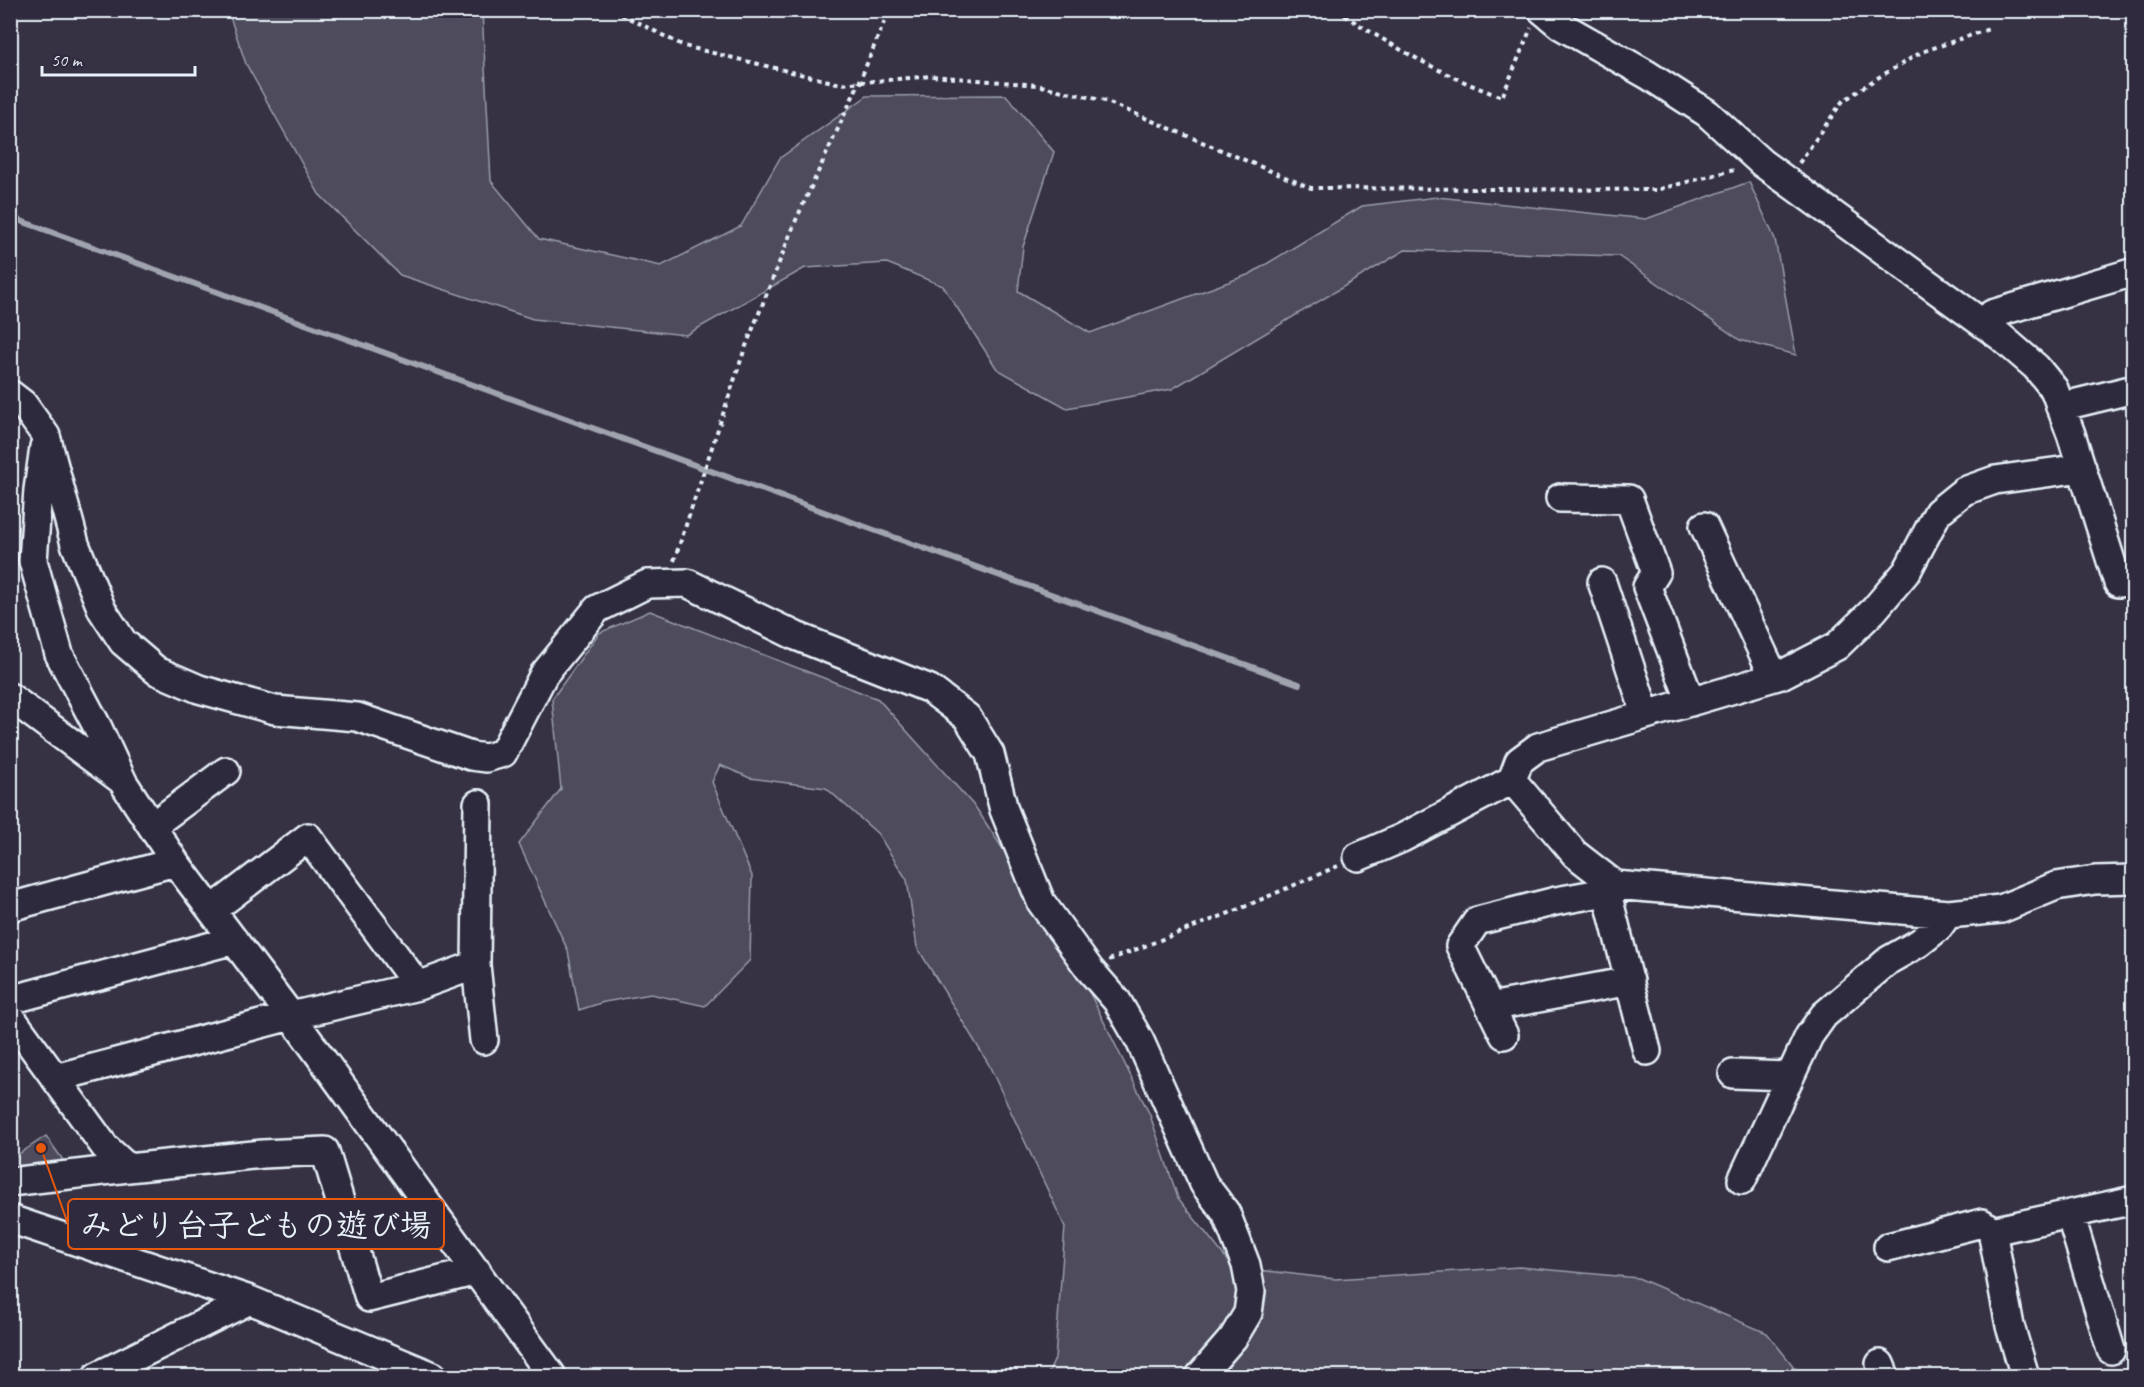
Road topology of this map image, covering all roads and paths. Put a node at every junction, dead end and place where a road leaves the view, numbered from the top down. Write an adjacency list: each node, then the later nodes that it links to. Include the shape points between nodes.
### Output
1 (613, 10): 6 (path, via 684,46 842,84)
2 (889, 10): 6 (path)
3 (1337, 10): 4 (path, via 1464,82 1502,97)
4 (1538, 16): 7 (street, via 1648,75 1707,113)
5 (1989, 29): 8 (path, via 1922,52 1842,102)
6 (859, 83): 7 (path, via 932,76 1037,85 1094,98 1311,188 1656,190); 19 (path, via 796,220 748,340)
7 (1762, 163): 8 (street)
8 (1787, 180): 10 (street)
9 (2133, 272): 10 (street, via 1992,314)
10 (1984, 324): 13 (street, via 2036,367 2054,389)
11 (2133, 389): 13 (street)
12 (10, 394): 14 (street, via 23,404)
13 (2060, 407): 15 (street)
14 (46, 436): 19 (street, via 75,544 102,610 123,642 157,671 200,689 275,710 357,717 471,756 486,758 503,753 544,674 597,609 647,584); 27 (street, via 33,561 59,654)
15 (2082, 468): 18 (street, via 2118,583); 21 (street, via 1995,480 1964,491 1938,512 1907,571 1875,610 1837,646)
16 (1560, 498): 23 (street, via 1629,499 1656,573 1647,587)
17 (1704, 526): 21 (street)
18 (2133, 581)
19 (667, 582): 39 (street, via 687,583 796,636 930,689 968,717 990,754 1004,810 1041,902)
20 (1602, 582): 24 (street)
21 (1774, 678): 23 (street)
22 (10, 697): 27 (street)
23 (1691, 702): 24 (street)
24 (1646, 715): 26 (street, via 1538,747 1519,761)
25 (226, 771): 29 (street)
26 (1512, 780): 30 (street); 33 (street, via 1575,855)
27 (123, 782): 29 (street)
28 (478, 804): 38 (street)
29 (152, 826): 31 (street)
30 (1358, 857): 39 (path, via 1237,910)
31 (175, 862): 34 (street); 35 (street)
32 (2133, 879): 36 (street, via 2056,886 2001,909)
33 (1610, 887): 36 (street); 40 (street); 43 (street, via 1595,894 1476,921 1460,946)
34 (10, 908)
35 (212, 910): 37 (street); 41 (street, via 308,837)
36 (1948, 914): 50 (street, via 1938,928 1889,960 1824,1015)
37 (234, 940): 42 (street); 45 (street)
38 (476, 965): 41 (street); 47 (street)
39 (1088, 968): 66 (street, via 1117,1001 1140,1041 1204,1184 1226,1213 1246,1265 1251,1291 1248,1313)
40 (1630, 981): 43 (street); 48 (street)
41 (418, 986): 45 (street)
42 (10, 1000)
43 (1490, 1007): 46 (street)
44 (10, 1016): 51 (street)
45 (291, 1016): 51 (street); 60 (street)
46 (1504, 1035)
47 (484, 1040)
48 (1647, 1051)
49 (1733, 1074): 50 (street)
50 (1790, 1076): 54 (street)
51 (55, 1078): 52 (street, via 105,1147)
52 (128, 1168): 53 (street); 60 (street, via 324,1151 369,1298)
53 (14, 1175)
54 (1742, 1180)
55 (2133, 1200): 56 (street)
56 (2070, 1214): 58 (street); 62 (street)
57 (10, 1219): 61 (street)
58 (1992, 1231): 59 (street, via 1982,1223); 67 (street, via 2010,1326)
59 (1888, 1247)
60 (477, 1271): 65 (street)
61 (250, 1300): 63 (street); 64 (street)
62 (2110, 1350)
63 (97, 1377)
64 (433, 1377)
65 (552, 1377)
66 (1200, 1377)
67 (2025, 1377)

